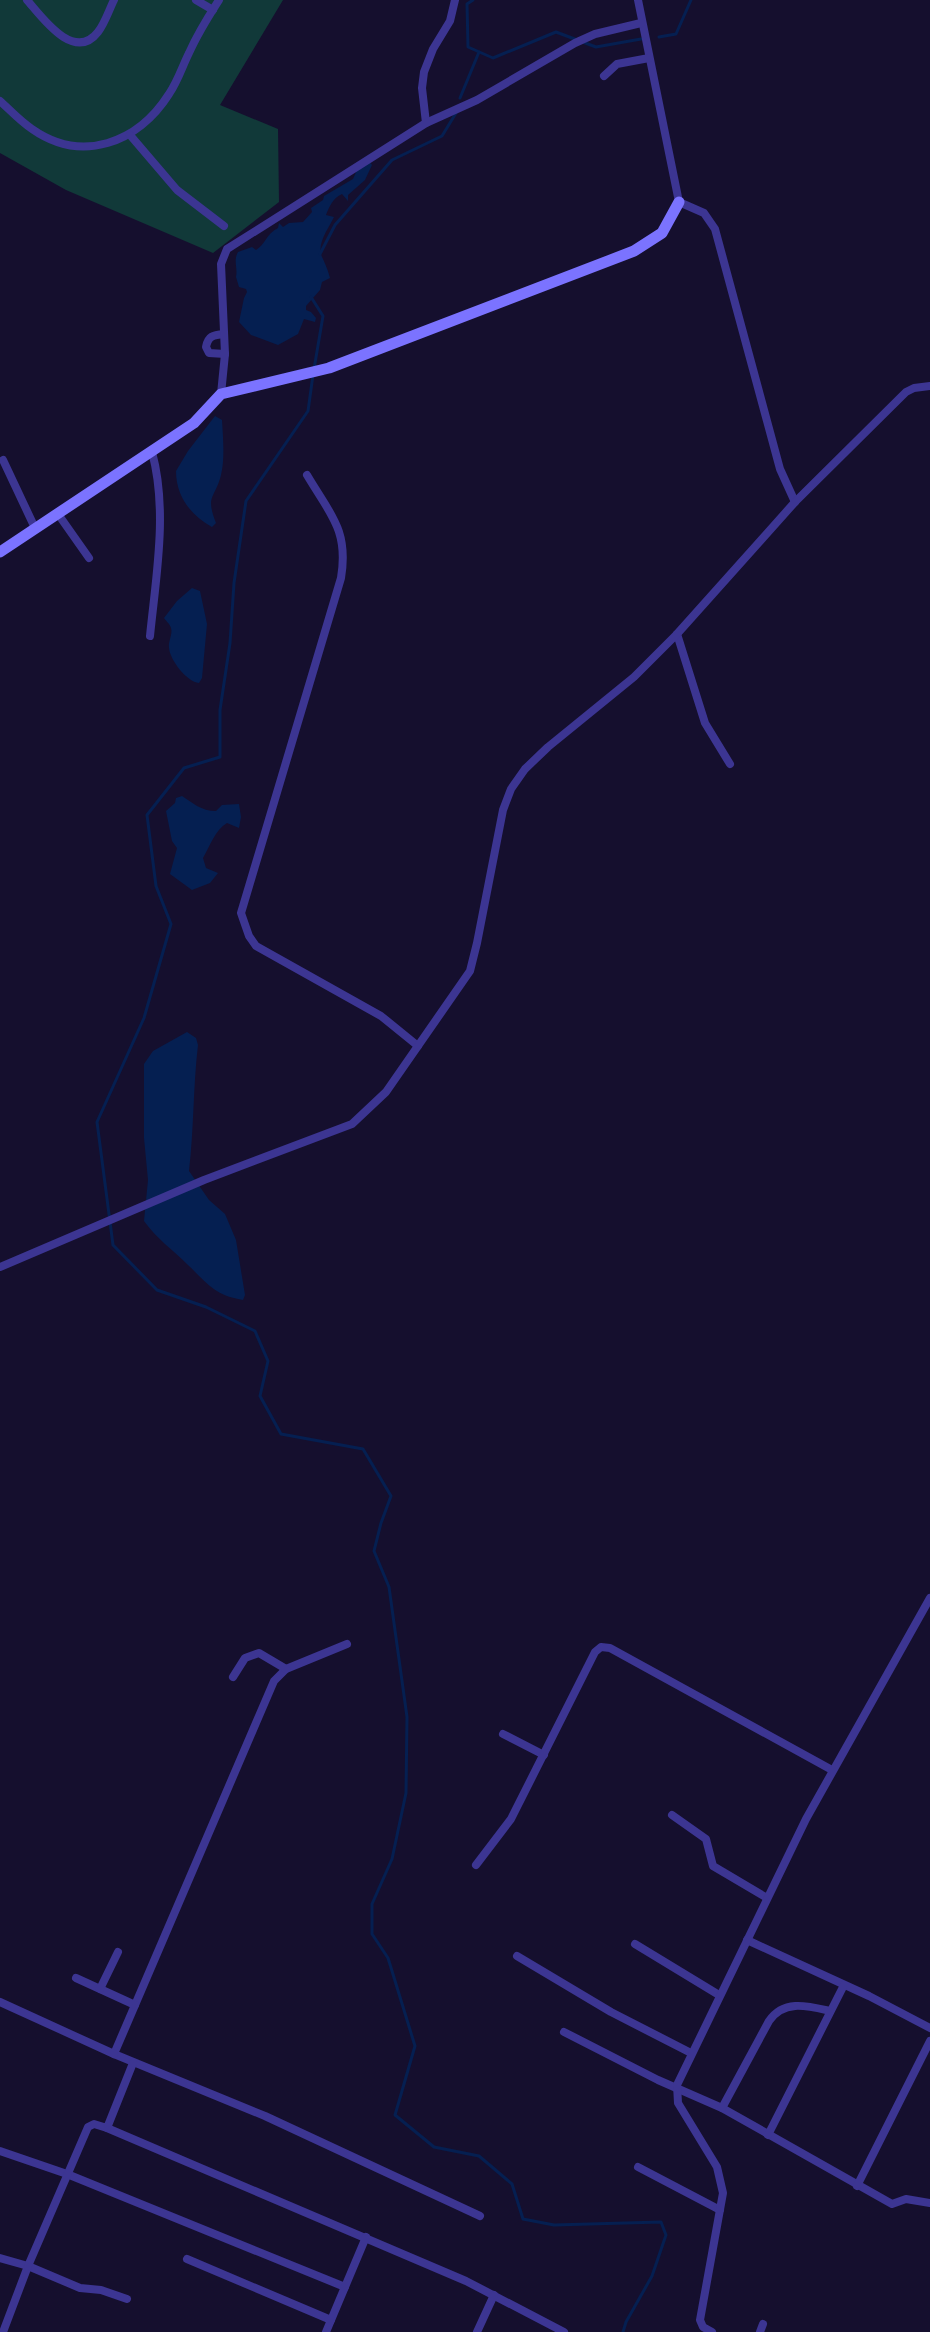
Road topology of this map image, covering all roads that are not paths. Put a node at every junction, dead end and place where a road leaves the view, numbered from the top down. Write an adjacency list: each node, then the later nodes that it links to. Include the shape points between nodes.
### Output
1 (27, 0): 2 (street, via 58,34 77,42 88,40 98,32)
2 (114, 0)
3 (196, 0): 7 (street)
4 (219, 0): 7 (street)
5 (455, 0): 12 (street, via 450,21 424,72 422,88)
6 (638, 0): 8 (street)
7 (213, 10): 13 (street, via 168,96 157,111)
8 (642, 26): 9 (street); 12 (street, via 595,34 478,100)
9 (648, 53): 10 (street, via 617,64); 14 (street)
10 (604, 76)
11 (0, 101): 13 (street, via 32,129 58,142 85,146 115,142)
12 (426, 123): 16 (street, via 227,249 221,264)
13 (130, 135): 15 (street, via 177,190)
14 (679, 202): 19 (street, via 662,234 634,250 309,374); 23 (street, via 704,214 715,228 780,469)
15 (224, 226)
16 (224, 334): 17 (street); 17 (street, via 213,335 206,347 209,352)
17 (225, 354): 19 (street)
18 (930, 386): 23 (street, via 906,392)
19 (224, 394): 20 (street, via 194,423)
20 (152, 452): 24 (street); 29 (street, via 157,472 159,527)
21 (3, 460): 25 (street)
22 (307, 475): 31 (street, via 342,534 344,560 241,913 256,946 381,1016)
23 (795, 502): 28 (street)
24 (58, 514): 25 (street); 27 (street)
25 (36, 528): 26 (street)
26 (0, 552)
27 (89, 558)
28 (678, 634): 30 (street, via 705,723); 31 (street, via 625,686 525,768 511,788 503,810 470,971)
29 (150, 636)
30 (730, 764)
31 (418, 1046): 32 (street, via 386,1092 352,1124 204,1180)
32 (0, 1267)
33 (930, 1598): 39 (street)
34 (347, 1644): 35 (street)
35 (286, 1669): 36 (street, via 259,1653 245,1658); 52 (street, via 274,1680)
36 (232, 1677)
37 (503, 1734): 38 (street)
38 (544, 1755): 39 (street, via 595,1652 606,1647); 41 (street, via 511,1819)
39 (832, 1770): 42 (street)
40 (672, 1815): 42 (street, via 706,1839 713,1866)
41 (476, 1865)
42 (767, 1898): 43 (street)
43 (747, 1940): 48 (street); 50 (street)
44 (635, 1944): 50 (street)
45 (118, 1952): 49 (street)
46 (517, 1956): 57 (street, via 611,2012)
47 (76, 1978): 49 (street)
48 (844, 1985): 53 (street); 54 (street)
49 (100, 1989): 52 (street)
50 (719, 1995): 57 (street)
51 (0, 2002): 58 (street)
52 (135, 2005): 58 (street)
53 (830, 2011): 61 (street, via 793,2006 777,2011 769,2020); 63 (street)
54 (930, 2028)
55 (564, 2032): 60 (street)
56 (930, 2041): 67 (street)
57 (691, 2053): 60 (street)
58 (114, 2054): 59 (street)
59 (134, 2063): 62 (street); 70 (street, via 266,2116)
60 (676, 2088): 61 (street); 69 (street, via 680,2110 717,2167 723,2193)
61 (722, 2108): 63 (street)
62 (107, 2128): 66 (street, via 90,2125); 71 (street)
63 (768, 2135): 67 (street)
64 (0, 2151): 66 (street)
65 (638, 2167): 69 (street)
66 (67, 2174): 74 (street); 75 (street)
67 (857, 2186): 68 (street, via 892,2204 906,2199)
68 (930, 2203)
69 (720, 2210): 84 (street, via 700,2320 703,2327)
70 (480, 2216)
71 (366, 2237): 75 (street); 76 (street)
72 (0, 2258): 74 (street)
73 (187, 2259): 78 (street)
74 (28, 2266): 77 (street, via 80,2288 101,2290); 80 (street)
75 (345, 2286): 78 (street)
76 (494, 2295): 82 (street); 83 (street)
77 (127, 2299)
78 (331, 2320): 81 (street)
79 (763, 2324): 85 (street)
80 (3, 2332)
81 (326, 2332)
82 (477, 2332)
83 (564, 2332)
84 (712, 2332)
85 (760, 2332)

